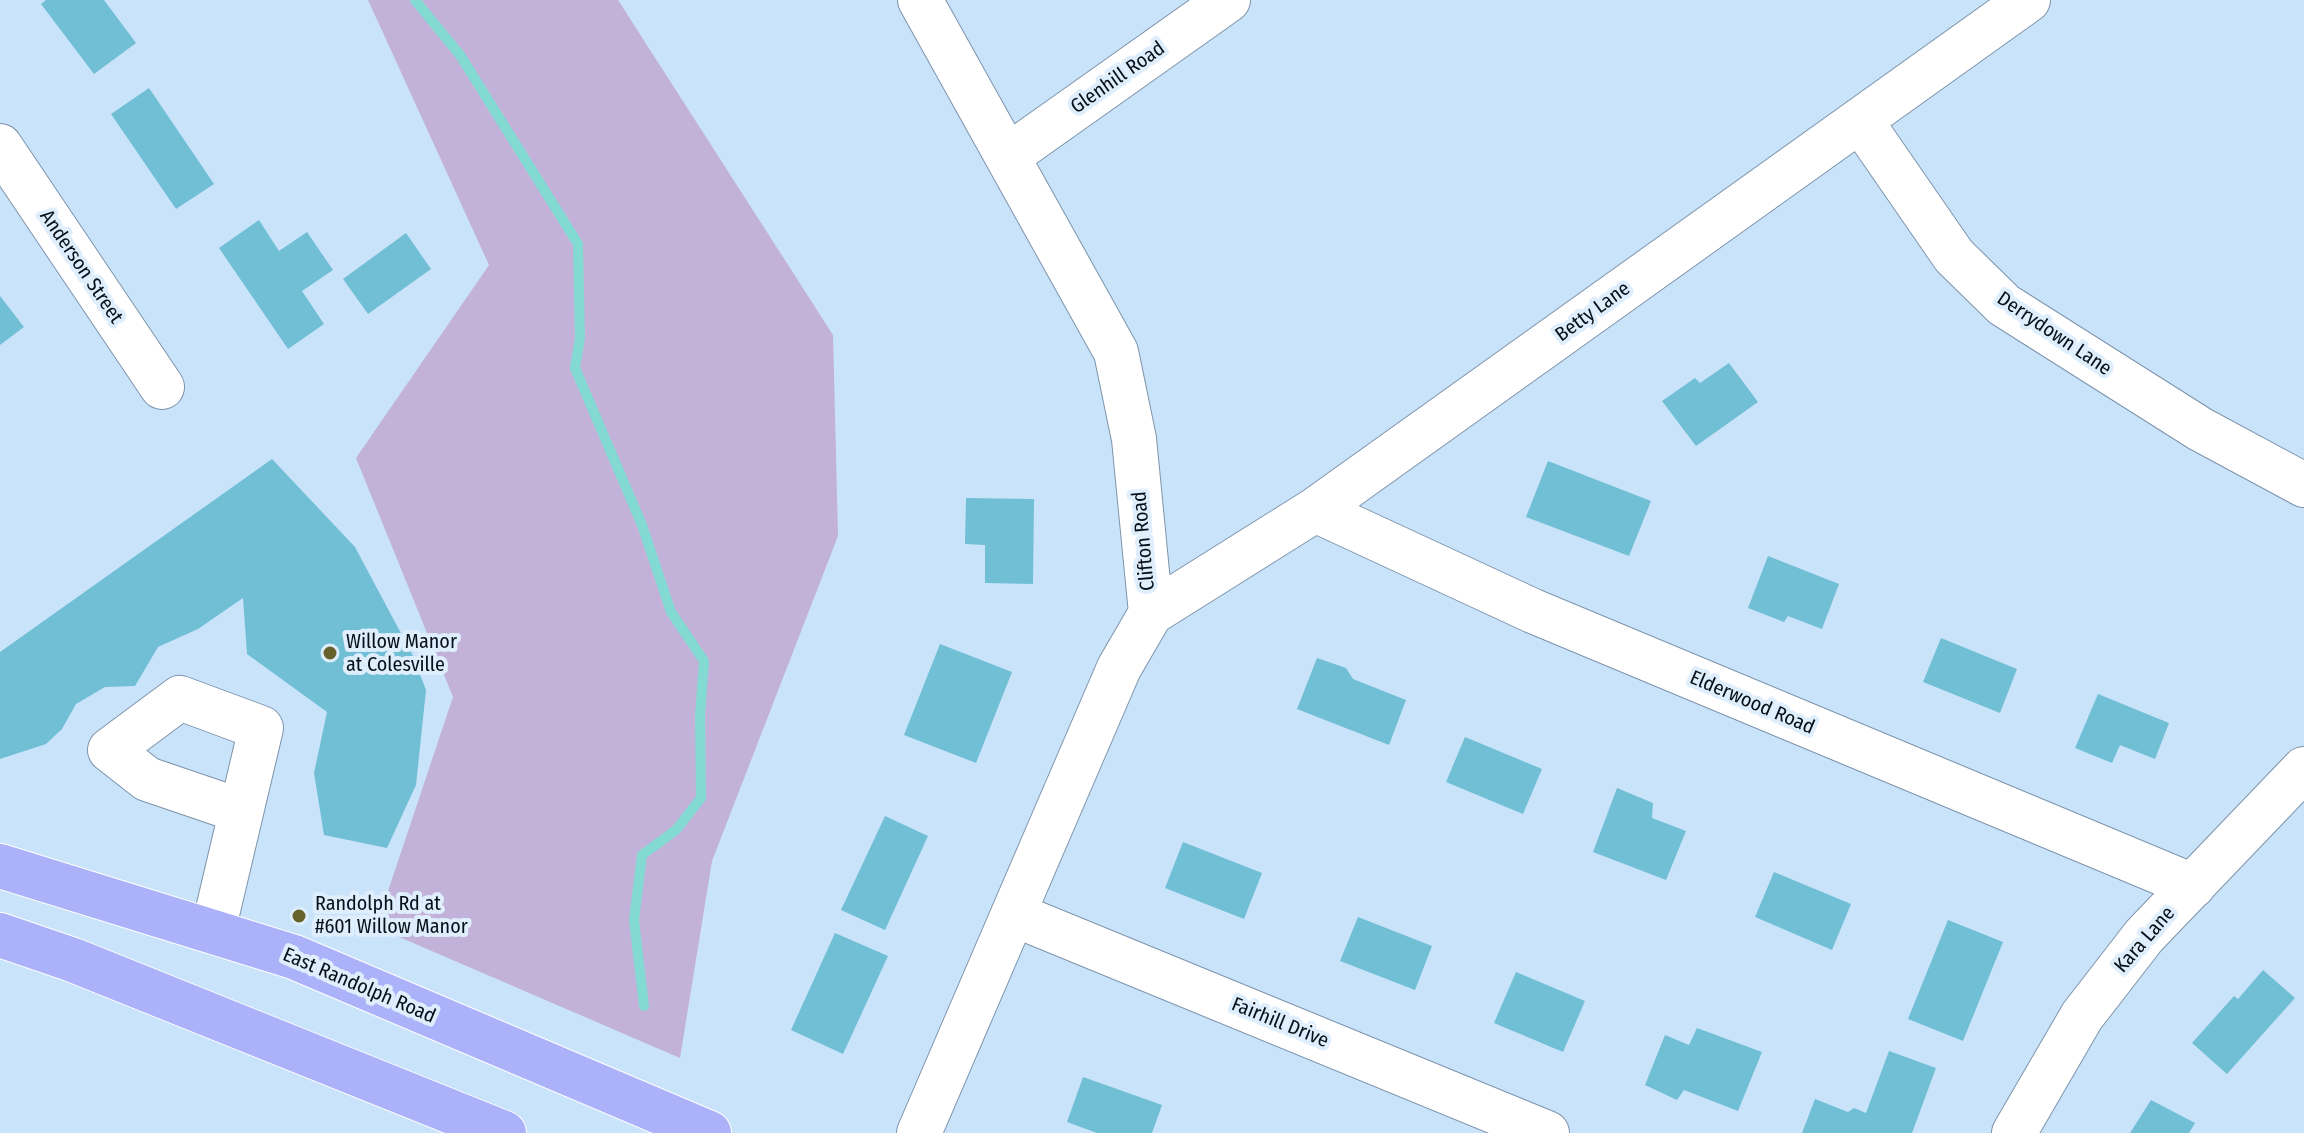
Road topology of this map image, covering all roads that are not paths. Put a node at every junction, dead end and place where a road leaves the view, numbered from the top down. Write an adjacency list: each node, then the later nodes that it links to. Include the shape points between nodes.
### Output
1 (920, 0): 6 (street, Clifton Road)
2 (1228, 0): 6 (street, Glenhill Road)
3 (2028, 0): 4 (street, Betty Lane)
4 (1860, 120): 8 (street, Derrydown Lane, via 1954,256 2004,305 2200,429); 9 (street, Betty Lane)
5 (0, 146): 7 (street, Anderson Street)
6 (1008, 156): 10 (street, Clifton Road, via 1116,352 1134,439)
7 (162, 387)
8 (2304, 485)
9 (1315, 510): 10 (street, Betty Lane); 14 (street, Elderwood Road, via 1533,611)
10 (1151, 613): 15 (street, Clifton Road, via 1119,668)
11 (2304, 769): 14 (street, Kara Lane)
12 (241, 811): 16 (street)
13 (0, 866): 16 (main road, East Randolph Road)
14 (2193, 886): 22 (street, Kara Lane, via 2144,936 2082,1016)
15 (1013, 914): 20 (street, Clifton Road); 21 (street, Fairhill Drive)
16 (213, 931): 19 (main road, East Randolph Road, via 294,957)
17 (0, 935): 18 (main road)
18 (504, 1133)
19 (709, 1133)
20 (919, 1133)
21 (1547, 1133)
22 (2014, 1133)

